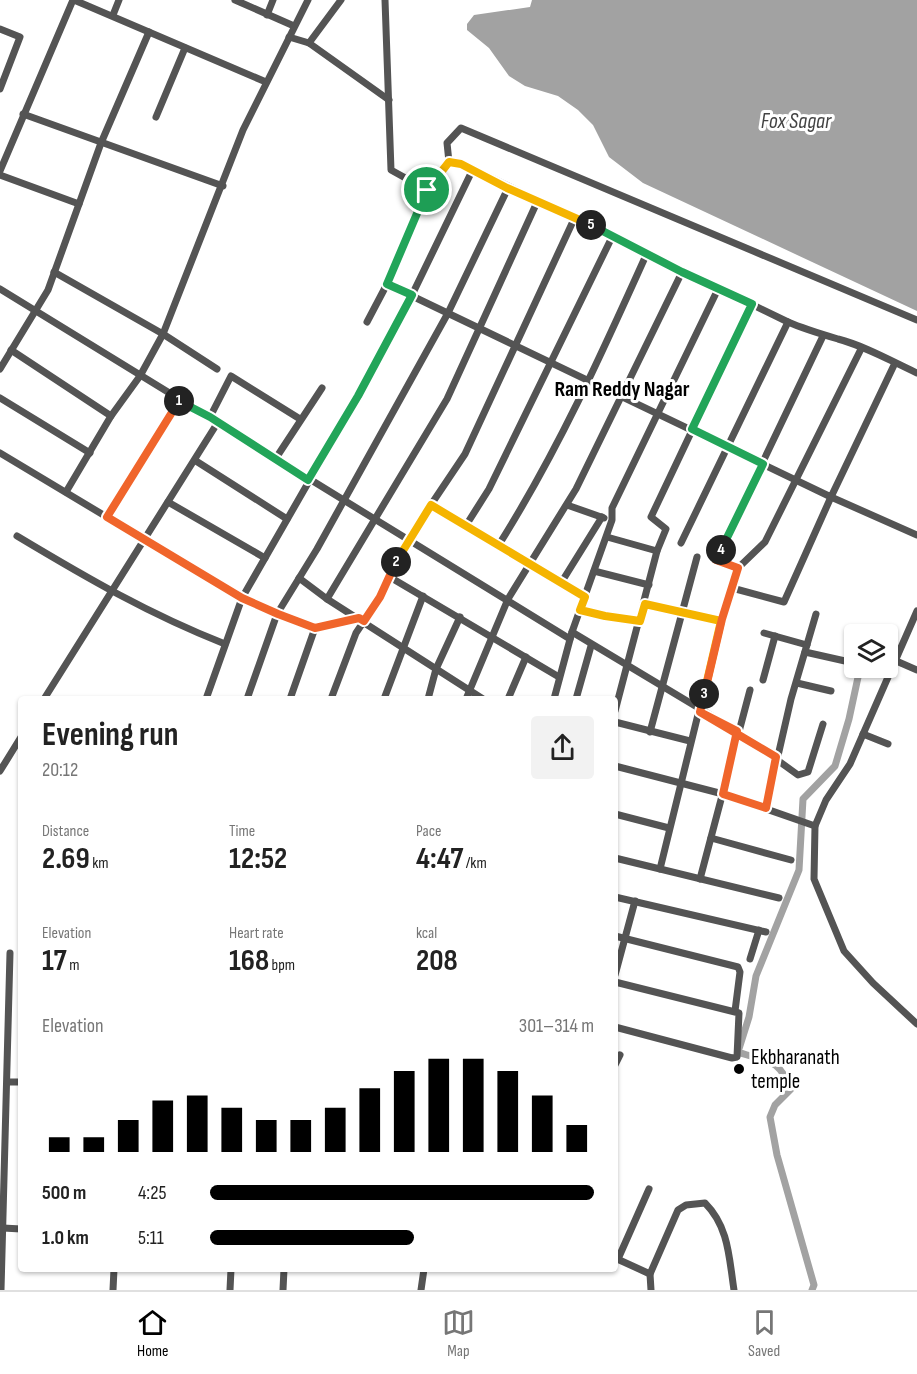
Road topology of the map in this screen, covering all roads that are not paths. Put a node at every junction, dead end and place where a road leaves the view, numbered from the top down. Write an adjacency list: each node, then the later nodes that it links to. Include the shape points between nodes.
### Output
1 (73, 0): 8 (street); 19 (street)
2 (119, 0): 8 (street)
3 (235, 0): 9 (street)
4 (273, 0): 9 (street)
5 (308, 0): 10 (street)
6 (341, 0): 14 (street)
7 (385, 0): 18 (street)
8 (113, 15): 12 (street)
9 (267, 15): 10 (street)
10 (294, 26): 13 (street)
11 (0, 29): 17 (street, via 20,37)
12 (149, 33): 15 (street); 21 (street)
13 (289, 37): 14 (street); 16 (street)
14 (309, 43): 18 (street)
15 (185, 48): 16 (street); 20 (street)
16 (266, 82): 26 (street)
17 (0, 89)
18 (389, 100): 28 (street, via 391,170)
19 (23, 114): 21 (street); 22 (street)
20 (156, 117)
21 (101, 143): 26 (street); 30 (street)
22 (3, 158): 25 (street)
23 (449, 162): 24 (street); 28 (street); 43 (street, via 447,143 461,128)
24 (472, 171): 27 (street); 39 (street)
25 (0, 173): 30 (street)
26 (223, 186): 47 (street)
27 (507, 188): 29 (street); 42 (street)
28 (427, 190): 36 (street)
29 (538, 200): 31 (street); 46 (street)
30 (80, 204): 34 (street)
31 (575, 217): 32 (street); 49 (street)
32 (613, 235): 33 (street); 52 (street)
33 (648, 253): 35 (street); 58 (street)
34 (54, 272): 41 (street); 47 (street)
35 (682, 272): 38 (street); 60 (street)
36 (387, 284): 39 (street); 44 (street)
37 (0, 289): 41 (street)
38 (718, 289): 40 (street); 63 (street)
39 (412, 295): 42 (street); 76 (street)
40 (752, 304): 45 (street); 68 (street)
41 (37, 310): 51 (street); 57 (street)
42 (447, 313): 46 (street); 79 (street)
43 (917, 320)
44 (367, 322)
45 (788, 322): 48 (street); 69 (street)
46 (481, 329): 49 (street); 86 (street, via 447,399)
47 (163, 334): 55 (street); 57 (street)
48 (823, 336): 50 (street); 74 (street)
49 (516, 347): 52 (street); 81 (street, via 465,454)
50 (861, 349): 53 (street); 75 (street)
51 (11, 350): 54 (street); 64 (street)
52 (552, 363): 58 (street); 88 (street, via 489,489)
53 (895, 363): 56 (street); 78 (street)
54 (0, 369)
55 (217, 369)
56 (917, 373)
57 (140, 376): 62 (street); 64 (street)
58 (589, 380): 60 (street); 95 (street, via 535,488)
59 (322, 388): 66 (street)
60 (623, 397): 63 (street); 82 (street)
61 (0, 398): 71 (street)
62 (179, 401): 65 (street); 83 (street)
63 (657, 415): 68 (street); 87 (street, via 612,507)
64 (111, 416): 71 (street)
65 (210, 417): 66 (street, via 231,376); 67 (street)
66 (300, 419): 72 (street)
67 (219, 422): 72 (street); 73 (street)
68 (692, 429): 69 (street); 96 (street, via 651,517 666,529)
69 (727, 447): 74 (street); 94 (street)
70 (0, 453): 77 (street)
71 (90, 453): 77 (street)
72 (276, 459): 76 (street)
73 (196, 460): 80 (street); 85 (street)
74 (763, 464): 75 (street); 100 (street, via 716,560)
75 (794, 479): 78 (street); 100 (street, via 765,542)
76 (308, 480): 79 (street); 85 (street)
77 (66, 492): 83 (street)
78 (831, 497): 89 (street); 106 (street, via 784,602)
79 (345, 500): 86 (street); 103 (street)
80 (168, 502): 93 (street); 98 (street)
81 (431, 505): 88 (street); 92 (street)
82 (567, 505): 84 (street); 99 (street)
83 (107, 517): 93 (street)
84 (602, 517): 87 (street); 104 (street)
85 (287, 519): 98 (street)
86 (376, 520): 92 (street); 111 (street)
87 (612, 520): 91 (street)
88 (465, 526): 95 (street)
89 (917, 535)
90 (17, 536): 107 (street)
91 (607, 537): 96 (street); 101 (street)
92 (408, 539): 102 (street); 112 (street)
93 (145, 540): 107 (street); 110 (street)
94 (681, 543)
95 (498, 546): 99 (street)
96 (657, 551): 105 (street)
97 (697, 557): 116 (street)
98 (265, 558): 110 (street)
99 (527, 564): 104 (street); 112 (street)
100 (738, 568): 106 (street)
101 (594, 571): 105 (street); 109 (street)
102 (388, 576): 108 (street); 120 (street, via 380,597)
103 (299, 578): 111 (street); 117 (street)
104 (561, 583): 109 (street)
105 (649, 585): 113 (street)
106 (732, 588): 122 (street)
107 (112, 593): 128 (street, via 166,621); 147 (street)
108 (423, 596): 119 (street); 131 (street)
109 (585, 597): 114 (street)
110 (242, 598): 117 (street); 128 (street)
111 (327, 599): 120 (street)
112 (508, 599): 125 (street); 127 (street)
113 (645, 604): 116 (street); 121 (street)
114 (580, 610): 121 (street); 125 (street)
115 (917, 611): 132 (street)
116 (682, 613): 122 (street); 143 (street)
117 (278, 614): 123 (street); 149 (street)
118 (816, 614): 130 (street)
119 (460, 617): 127 (street); 137 (street)
120 (361, 619): 123 (street); 131 (street); 151 (street)
121 (640, 621): 136 (street)
122 (721, 621): 160 (street)
123 (315, 628): 150 (street)
124 (764, 633): 126 (street)
125 (571, 636): 129 (street); 139 (street)
126 (775, 636): 130 (street); 141 (street)
127 (492, 637): 133 (street); 144 (street)
128 (225, 644): 148 (street)
129 (591, 646): 136 (street); 158 (street)
130 (806, 648): 134 (street); 142 (street)
131 (404, 649): 137 (street); 152 (street)
132 (898, 651)
133 (526, 657): 139 (street); 156 (street)
134 (844, 660)
135 (898, 662): 138 (street)
136 (627, 664): 143 (street); 159 (street)
137 (436, 669): 144 (street); 153 (street)
138 (917, 670)
139 (559, 677): 157 (street)
140 (886, 678): 165 (street)
141 (763, 680)
142 (796, 683): 146 (street); 169 (street)
143 (662, 685): 160 (street); 164 (street)
144 (469, 689): 154 (street); 155 (street)
145 (750, 690): 163 (street)
146 (831, 691)
147 (46, 696)
148 (207, 696)
149 (248, 696)
150 (291, 696)
151 (332, 696)
152 (385, 696)
153 (429, 696)
154 (467, 696)
155 (479, 696)
156 (509, 696)
157 (555, 696)
158 (577, 696)
159 (618, 699)
160 (700, 712): 163 (street); 166 (street)
161 (618, 723): 164 (street)
162 (823, 724): 169 (street, via 805,775 798,775)
163 (737, 731): 169 (street); 173 (street)
164 (650, 732): 166 (street)
165 (863, 734): 168 (street); 176 (street, via 850,764)
166 (690, 741): 172 (street)
167 (18, 742): 171 (street)
168 (888, 744)
169 (776, 757): 174 (street)
170 (618, 767): 172 (street)
171 (0, 771)
172 (680, 782): 173 (street); 177 (street)
173 (723, 794): 174 (street); 178 (street)
174 (766, 808): 176 (street)
175 (618, 815): 177 (street)
176 (812, 825): 193 (street, via 814,879 844,951)
177 (669, 828): 181 (street)
178 (711, 838): 180 (street); 182 (street)
179 (618, 859): 181 (street)
180 (791, 860)
181 (660, 869): 182 (street)
182 (700, 879): 184 (street)
183 (618, 898): 185 (street)
184 (779, 898)
185 (635, 901): 187 (street); 189 (street, via 762,931)
186 (618, 937): 187 (street)
187 (625, 939): 190 (street); 192 (street, via 738,967)
188 (10, 953): 195 (street)
189 (750, 959)
190 (618, 964)
191 (618, 983): 192 (street)
192 (735, 1011): 194 (street, via 741,1015 735,1059)
193 (917, 1024)
194 (618, 1028)
195 (9, 1040): 196 (street); 199 (street)
196 (0, 1044)
197 (620, 1055): 198 (street)
198 (618, 1059)
199 (8, 1082): 200 (street); 202 (street)
200 (18, 1082)
201 (0, 1121): 202 (street)
202 (5, 1129): 204 (street)
203 (649, 1189): 206 (street)
204 (3, 1228): 205 (street); 213 (street)
205 (18, 1229)
206 (618, 1254)
207 (618, 1259): 212 (street)
208 (114, 1272): 214 (street)
209 (231, 1272): 215 (street)
210 (284, 1272): 216 (street)
211 (424, 1272): 217 (street)
212 (650, 1274): 218 (street); 219 (street, via 678,1210 705,1203 725,1233)
213 (1, 1290)
214 (113, 1290)
215 (230, 1290)
216 (283, 1290)
217 (421, 1290)
218 (651, 1290)
219 (734, 1290)

